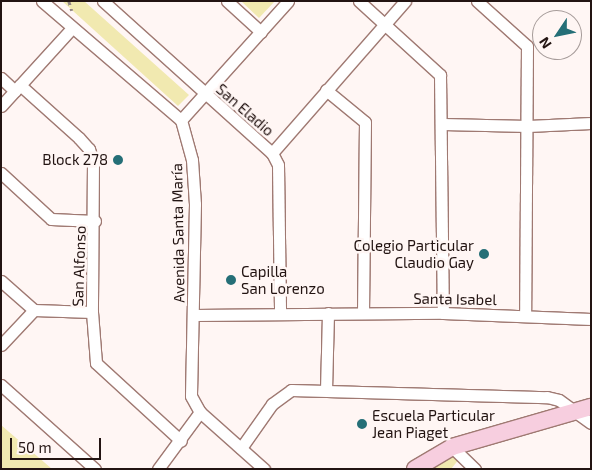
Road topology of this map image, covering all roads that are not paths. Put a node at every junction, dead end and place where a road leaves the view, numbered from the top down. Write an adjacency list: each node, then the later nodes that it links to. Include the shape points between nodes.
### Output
1 (42, 1): 9 (street)
2 (103, 1): 14 (street, San Eladio)
3 (226, 1): 10 (street)
4 (288, 1): 10 (street)
5 (359, 1): 8 (street)
6 (405, 1): 8 (street)
7 (477, 1): 19 (street, via 526,46)
8 (384, 25): 13 (street); 18 (street, via 440,75)
9 (72, 28): 12 (street); 16 (street)
10 (261, 32): 14 (street)
11 (1, 78): 12 (street, San Alfonso)
12 (18, 88): 15 (street); 22 (street, San Alfonso, via 89,149 93,161)
13 (326, 90): 20 (street); 29 (street, via 365,122)
14 (204, 94): 16 (street); 20 (street, San Eladio)
15 (1, 106)
16 (182, 120): 30 (street, Avenida Santa María, via 192,160)
17 (591, 123): 19 (street)
18 (442, 124): 19 (street); 27 (street)
19 (528, 126): 31 (street)
20 (272, 153): 26 (street, San Eladio, via 278,165)
21 (1, 173): 22 (street, via 51,218)
22 (95, 221): 25 (street, San Alfonso)
23 (1, 281): 24 (street)
24 (34, 310): 25 (street); 33 (street)
25 (92, 312): 39 (street, San Alfonso, via 96,362)
26 (280, 312): 28 (street, Santa Isabel); 30 (street, Santa Isabel)
27 (443, 312): 29 (street, Santa Isabel); 31 (street, Santa Isabel)
28 (328, 313): 29 (street, Santa Isabel); 35 (street)
29 (363, 314)
30 (195, 315): 37 (street, Avenida Santa María, via 190,376 192,396)
31 (524, 316): 32 (street, Santa Isabel)
32 (591, 319)
33 (1, 345)
34 (1, 385): 43 (street)
35 (326, 390): 36 (street, via 547,397); 41 (street, via 291,390 280,397)
36 (583, 409): 38 (street); 40 (main road)
37 (200, 412): 39 (street); 41 (street, Avenida Santa María)
38 (591, 423)
39 (181, 441): 44 (street)
40 (452, 447): 42 (street); 46 (main road)
41 (240, 448): 45 (street, Avenida Santa María)
42 (462, 465): 47 (street)
43 (95, 469)
44 (158, 469)
45 (264, 469)
46 (415, 469)
47 (475, 469)

